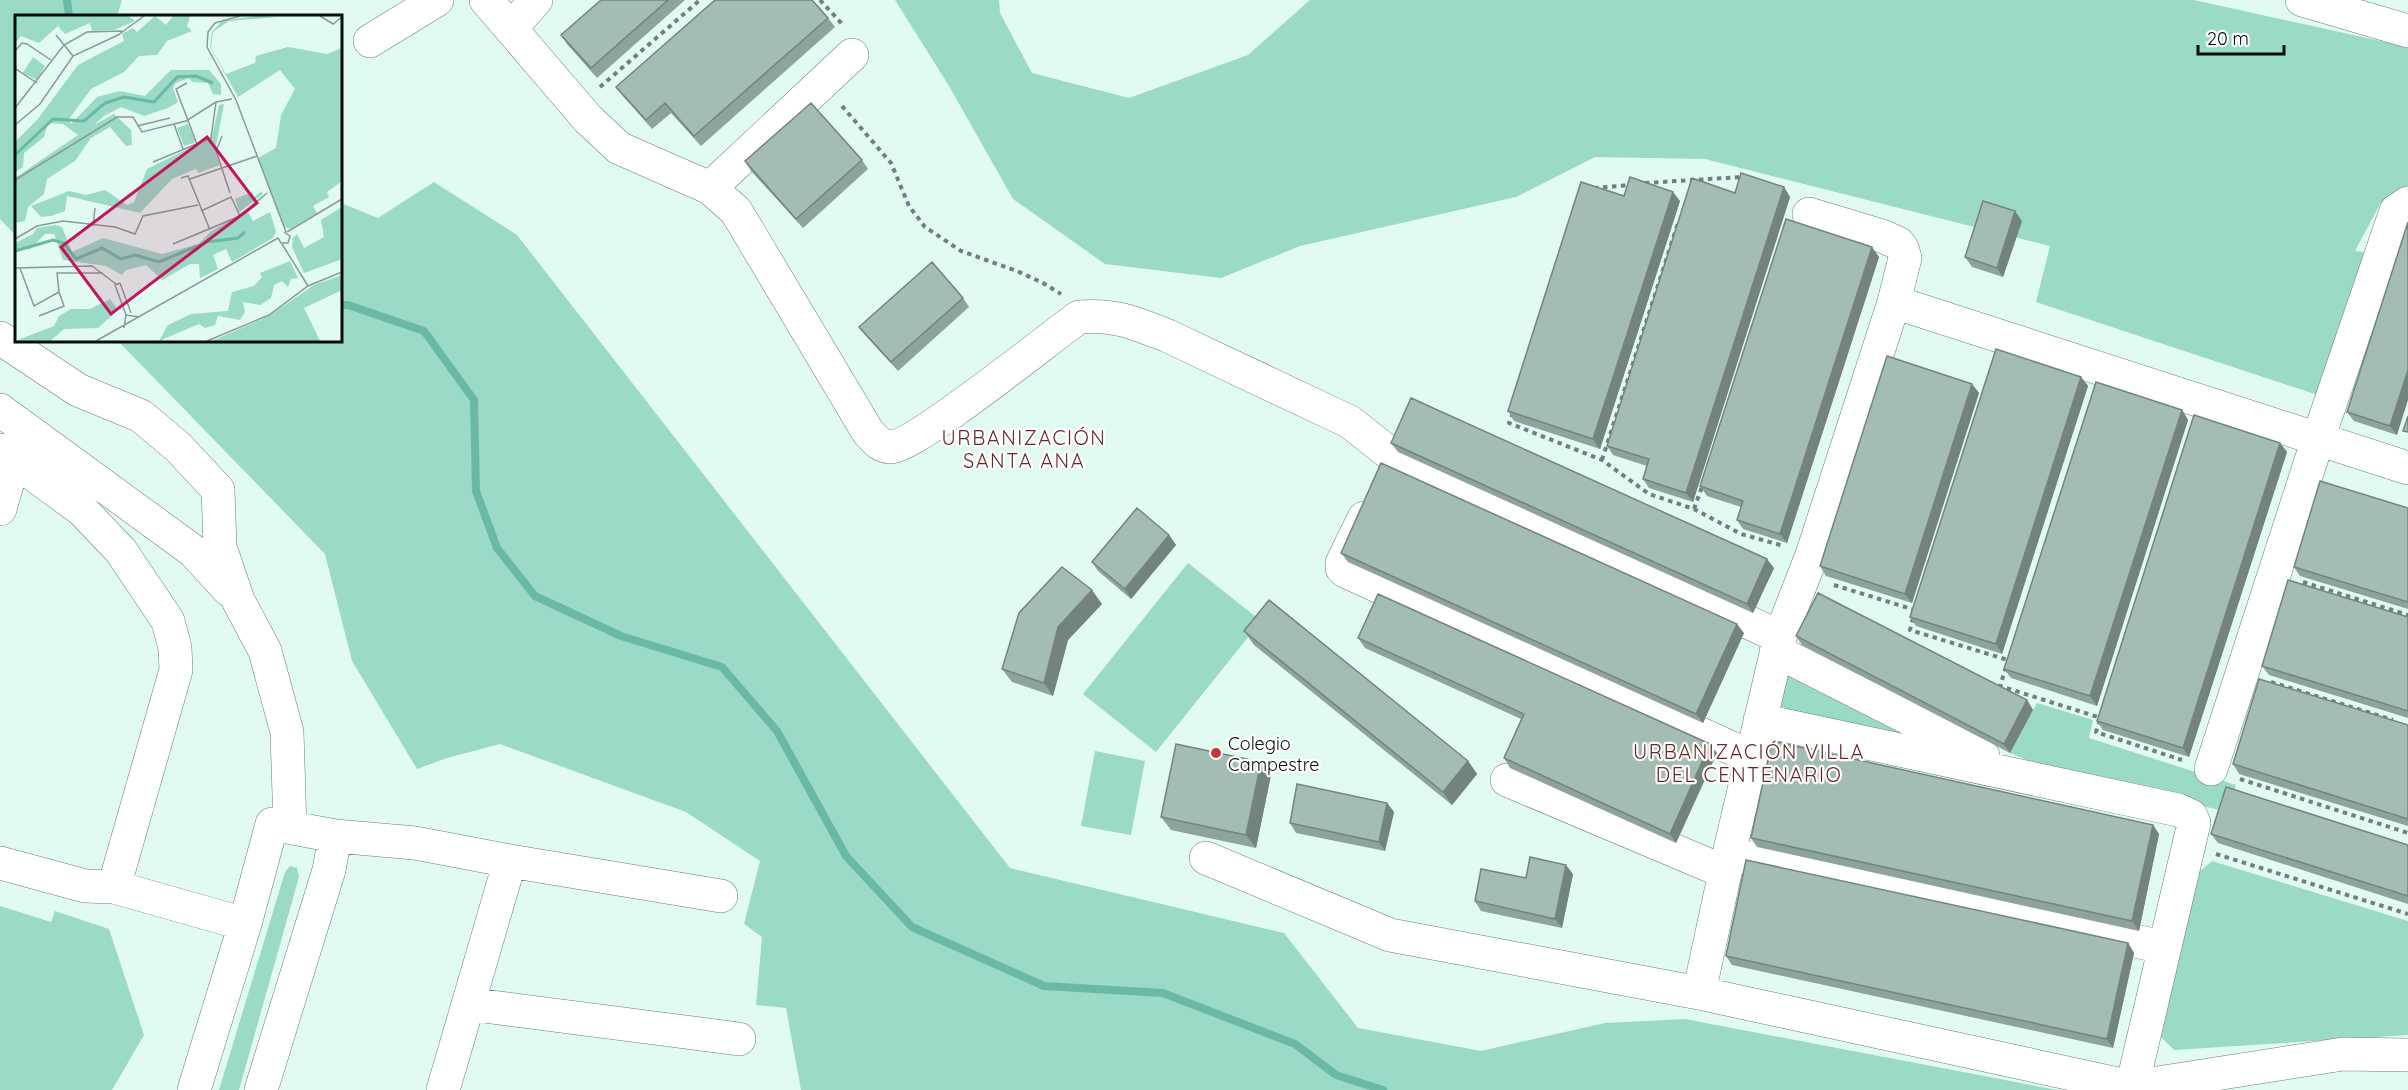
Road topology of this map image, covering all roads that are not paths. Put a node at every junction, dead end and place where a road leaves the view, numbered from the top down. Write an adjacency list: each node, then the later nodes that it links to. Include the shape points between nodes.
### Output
1 (437, 0): 8 (street)
2 (486, 0): 6 (street)
3 (536, 0): 6 (street)
4 (2302, 0): 5 (street)
5 (2349, 7): 7 (street)
6 (510, 28): 10 (street, via 588,119 619,148)
7 (2408, 31)
8 (370, 41)
9 (851, 44): 10 (street, via 822,82)
10 (710, 188): 19 (street, via 736,211 880,446 892,447 915,437 1079,317 1102,315 1168,336 1350,422)
11 (2408, 203): 16 (street, via 2396,211)
12 (1809, 214): 13 (street, via 1882,236 1902,248 1905,258)
13 (1894, 302): 16 (street); 22 (street, via 1808,565)
14 (0, 339): 21 (street, via 78,390 141,416 178,447 218,490 220,547)
15 (0, 410): 21 (street, via 193,551)
16 (2318, 439): 18 (street); 25 (street)
17 (7, 454): 20 (street); 34 (street, via 82,510 121,551 168,621 176,648 176,670)
18 (2408, 468)
19 (1385, 475): 22 (street); 24 (street, via 1342,563 1345,571)
20 (0, 509)
21 (238, 600): 28 (street, via 265,651 287,732)
22 (1778, 644): 23 (street); 26 (street)
23 (1760, 720): 24 (street); 26 (street)
24 (1751, 757): 33 (street)
25 (2211, 770)
26 (2025, 777): 37 (street, via 2178,810 2193,820)
27 (1507, 780): 33 (street)
28 (290, 827): 29 (street); 36 (street, via 272,824)
29 (335, 836): 31 (street, via 415,843); 44 (street, via 329,870)
30 (1206, 858): 38 (street, via 1390,935)
31 (510, 861): 35 (street); 39 (street)
32 (0, 863): 34 (street, via 85,886)
33 (1727, 863): 37 (street); 38 (street)
34 (114, 887): 36 (street)
35 (721, 896)
36 (245, 924): 43 (street)
37 (2163, 947): 42 (street)
38 (1700, 993): 42 (street)
39 (468, 1004): 40 (street); 45 (street)
40 (739, 1039)
41 (2408, 1055): 42 (street, via 2343,1054)
42 (2133, 1087)
43 (194, 1090)
44 (261, 1090)
45 (443, 1090)

